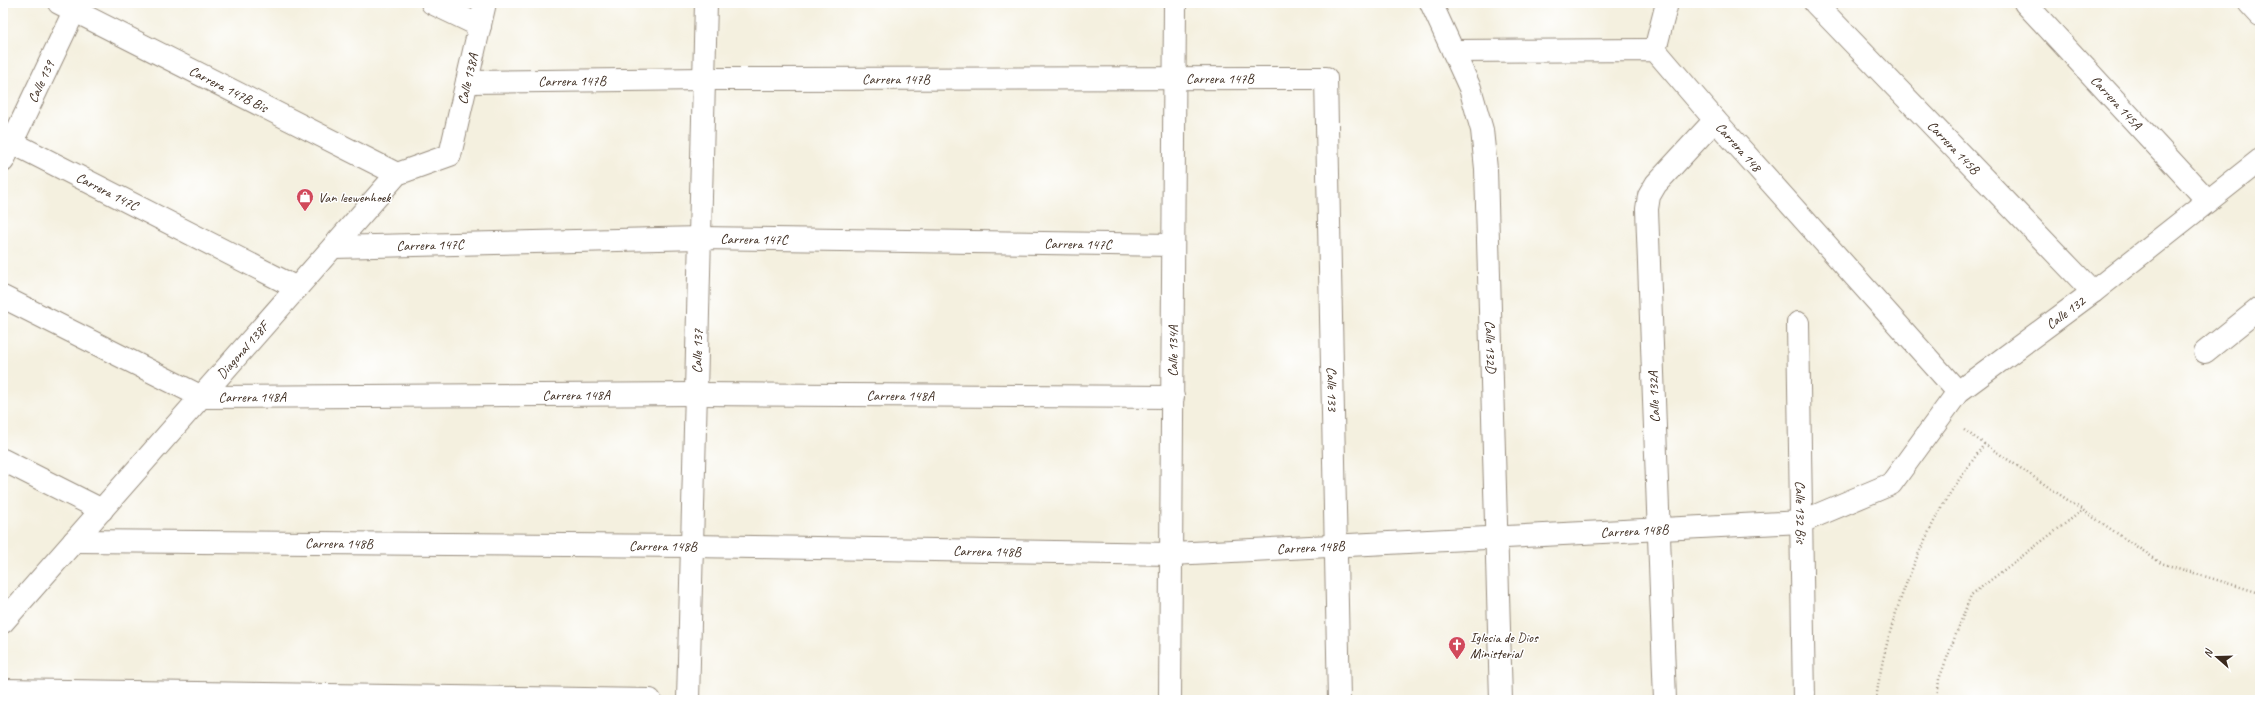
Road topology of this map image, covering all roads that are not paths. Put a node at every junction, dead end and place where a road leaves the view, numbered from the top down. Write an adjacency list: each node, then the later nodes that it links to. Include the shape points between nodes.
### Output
1 (432, 3): 12 (street)
2 (485, 3): 12 (street, Calle 138A)
3 (706, 3): 17 (street, Calle 137)
4 (1175, 3): 15 (street, Calle 134A)
5 (1431, 3): 14 (street, Calle 132D)
6 (1667, 3): 13 (street)
7 (1815, 3): 29 (street, Carrera 145B)
8 (2025, 3): 24 (street, Carrera 145A)
9 (2249, 3): 11 (street)
10 (70, 6): 20 (street, Calle 139); 23 (street, Carrera 147B Bis)
11 (2260, 15)
12 (480, 26): 18 (street, Calle 138A)
13 (1655, 50): 14 (street); 19 (street, Carrera 148)
14 (1453, 51): 43 (street, Calle 132D, via 1470,88 1482,130 1486,169)
15 (1175, 78): 16 (street, Carrera 147B); 17 (street, Carrera 147B); 26 (street, Calle 134A)
16 (1326, 78): 45 (street, Calle 133)
17 (704, 79): 18 (street, Carrera 147B); 25 (street, Calle 137)
18 (467, 82): 21 (street, Calle 138A)
19 (1715, 120): 34 (street, Carrera 148); 42 (street, Calle 132A, via 1656,184 1649,196 1646,209)
20 (6, 147): 28 (street, Carrera 147C)
21 (450, 155): 23 (street, Diagonal 138F)
22 (2260, 160): 24 (street, Calle 132)
23 (397, 174): 27 (street, Diagonal 138F)
24 (2208, 201): 29 (street, Calle 132)
25 (700, 238): 26 (street, Carrera 147C); 27 (street, Carrera 147C); 35 (street, Calle 137)
26 (1174, 245): 37 (street, Calle 134A)
27 (334, 247): 28 (street, Diagonal 138F)
28 (297, 288): 36 (street, Diagonal 138F)
29 (2093, 292): 34 (street, Calle 132)
30 (3, 298): 36 (street, Carrera 148A)
31 (2260, 308): 33 (street)
32 (1798, 323): 41 (street, Calle 132 Bis)
33 (2205, 352)
34 (1958, 392): 39 (street, Calle 132)
35 (697, 394): 36 (street, Carrera 148A); 37 (street, Carrera 148A); 46 (street, Calle 137)
36 (202, 397): 40 (street, Diagonal 138F)
37 (1173, 397): 47 (street, Calle 134A)
38 (3, 460): 40 (street)
39 (1891, 484): 41 (street, Carrera 148B)
40 (102, 510): 44 (street, Diagonal 138F)
41 (1801, 522): 42 (street, Carrera 148B); 57 (street, Calle 132 Bis)
42 (1659, 529): 43 (street, Carrera 148B); 56 (street, Calle 132A)
43 (1497, 538): 45 (street, Carrera 148B); 55 (street, Calle 132D)
44 (74, 541): 46 (street, Carrera 148B); 48 (street, Diagonal 138F)
45 (1336, 545): 47 (street, Carrera 148B); 54 (street, Calle 133)
46 (692, 546): 47 (street, Carrera 148B); 52 (street, Calle 137)
47 (1172, 554): 53 (street, Calle 134A)
48 (6, 615)
49 (3, 690): 50 (street)
50 (260, 697): 51 (street)
51 (650, 700)
52 (688, 700)
53 (1170, 700)
54 (1340, 700)
55 (1501, 700)
56 (1665, 700)
57 (1804, 700)

